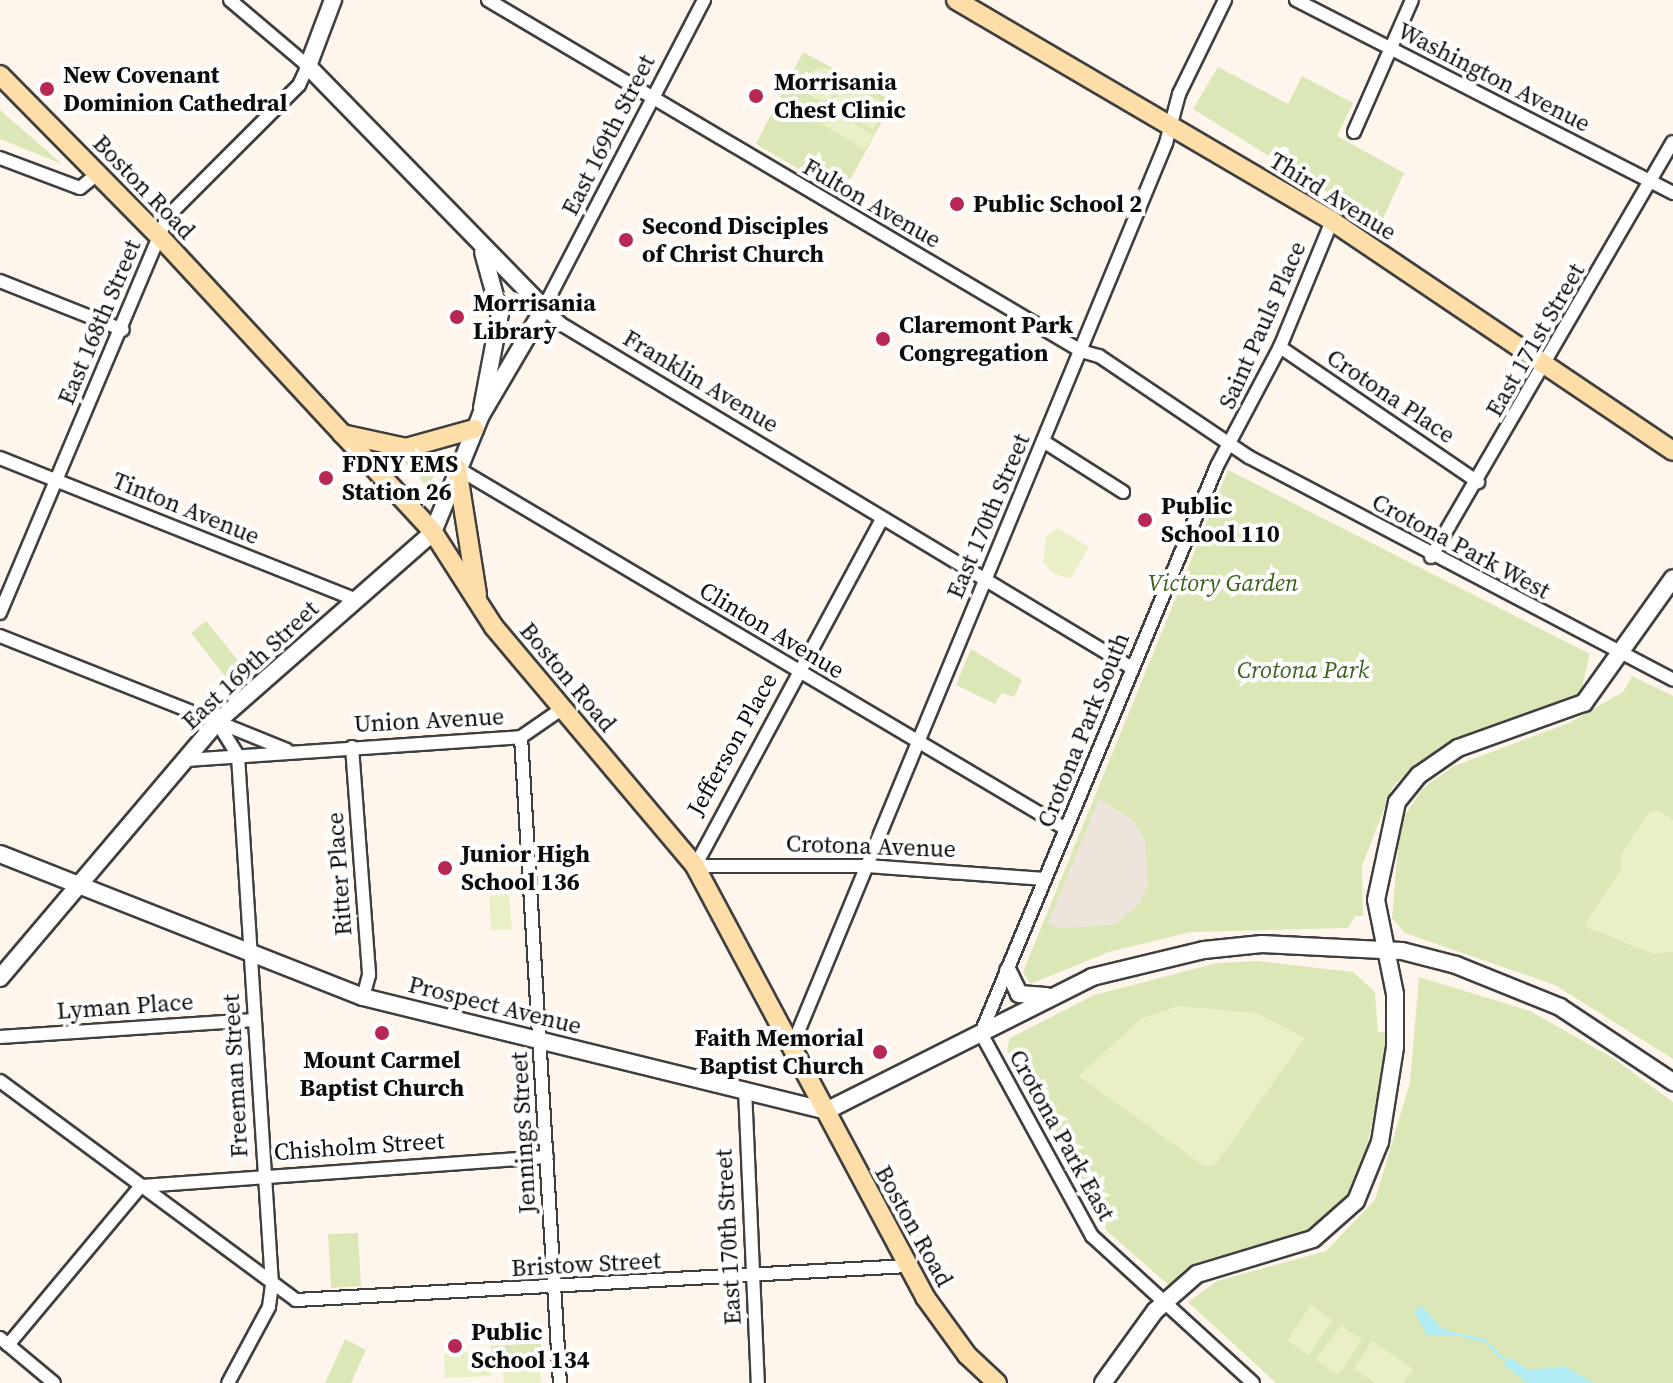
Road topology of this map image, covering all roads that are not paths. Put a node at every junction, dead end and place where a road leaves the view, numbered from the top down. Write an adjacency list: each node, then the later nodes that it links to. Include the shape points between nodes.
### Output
1 (230, 0): 10 (street, Franklin Avenue)
2 (333, 0): 10 (street, East 168th Street)
3 (488, 0): 12 (street, Fulton Avenue)
4 (704, 0): 12 (street, East 169th Street)
5 (956, 0): 13 (main road, Third Avenue)
6 (1225, 0): 13 (street, East 170th Street)
7 (1296, 0): 9 (street, Washington Avenue)
8 (1412, 0): 9 (street)
9 (1391, 49): 14 (street); 18 (street, Washington Avenue)
10 (308, 66): 21 (street, East 168th Street, via 299,85 168,216); 22 (street, Franklin Avenue)
11 (0, 75): 17 (main road, Boston Road)
12 (652, 99): 24 (street, East 169th Street); 27 (street, Fulton Avenue)
13 (1169, 123): 20 (main road, Third Avenue); 27 (street, East 170th Street, via 1166,143)
14 (1354, 132)
15 (1673, 142): 18 (street, East 171st Street)
16 (0, 158): 17 (street, via 80,188)
17 (97, 174): 21 (main road, Boston Road)
18 (1652, 183): 19 (street, Washington Avenue); 28 (street, East 171st Street)
19 (1673, 193)
20 (1332, 221): 26 (street, Saint Pauls Place); 28 (main road, Third Avenue)
21 (161, 238): 25 (street, East 168th Street); 30 (main road, Boston Road)
22 (482, 246): 24 (street, Franklin Avenue); 29 (street, East 169th Street, via 500,314)
23 (0, 281): 25 (street)
24 (544, 308): 29 (street, East 169th Street); 39 (street, Franklin Avenue, via 561,324)
25 (123, 330): 36 (street, East 168th Street)
26 (1280, 347): 32 (street, Saint Pauls Place); 37 (street, Crotona Place)
27 (1081, 351): 31 (street, East 170th Street); 32 (street, Fulton Avenue, via 1099,356 1211,426)
28 (1546, 365): 33 (main road, Third Avenue); 37 (street, East 171st Street)
29 (477, 422): 30 (main road, via 406,448); 35 (street, East 169th Street)
30 (342, 434): 40 (main road, Boston Road)
31 (1043, 441): 38 (street); 43 (street, East 170th Street)
32 (1231, 446): 41 (street, Crotona Park West); 49 (street, Crotona Park South)
33 (1673, 451)
34 (0, 458): 36 (street, Tinton Avenue)
35 (457, 468): 40 (street, East 169th Street); 45 (main road, via 464,543); 50 (street, Clinton Avenue)
36 (57, 481): 44 (street, Tinton Avenue); 46 (street, East 168th Street)
37 (1478, 482): 41 (street, East 171st Street)
38 (1123, 492)
39 (882, 519): 43 (street, Franklin Avenue); 50 (street, Jefferson Place)
40 (433, 532): 44 (street, East 169th Street); 45 (main road, Boston Road)
41 (1431, 557): 48 (street, Crotona Park West)
42 (1673, 578): 48 (street)
43 (985, 580): 49 (street, Franklin Avenue); 55 (street, East 170th Street)
44 (356, 600): 53 (street, East 169th Street)
45 (481, 609): 52 (main road, Boston Road)
46 (0, 613)
47 (0, 636): 53 (street, Union Avenue)
48 (1620, 653): 51 (street, Crotona Park West); 66 (street, via 1579,706 1458,748 1407,788 1390,817 1377,881)
49 (1132, 668): 60 (street, Crotona Park South)
50 (798, 670): 55 (street, Clinton Avenue); 62 (street, Jefferson Place)
51 (1673, 680)
52 (563, 708): 54 (street, Union Avenue); 62 (main road, Boston Road)
53 (217, 722): 57 (street, Union Avenue); 58 (street); 59 (street, East 169th Street)
54 (521, 737): 56 (street, Union Avenue); 75 (street, Jennings Street)
55 (918, 742): 60 (street, Clinton Avenue); 63 (street, East 170th Street)
56 (352, 747): 57 (street, Union Avenue); 71 (street, Ritter Place, via 369,975)
57 (290, 751): 58 (street, Union Avenue)
58 (238, 756): 59 (street, Union Avenue); 67 (street, Freeman Street)
59 (185, 760): 65 (street, East 169th Street)
60 (1066, 829): 64 (street, Crotona Park South)
61 (0, 854): 65 (street, Prospect Avenue)
62 (695, 866): 63 (street, Crotona Avenue); 76 (main road, Boston Road)
63 (867, 866): 64 (street, Crotona Avenue); 76 (street, East 170th Street)
64 (1045, 879): 68 (street, Crotona Park South)
65 (79, 885): 67 (street, Prospect Avenue); 69 (street, East 169th Street)
66 (1383, 949): 70 (street, via 1262,944 1204,950 1100,975); 78 (street, via 1456,965 1560,1007); 88 (street, via 1395,994 1394,1057 1380,1142 1356,1201 1323,1234 1206,1269)
67 (250, 953): 71 (street, Prospect Avenue); 72 (street, Freeman Street)
68 (1008, 971): 70 (street, via 1019,994); 73 (street, Crotona Park South)
69 (0, 978)
70 (1048, 996): 73 (street)
71 (363, 997): 75 (street, Prospect Avenue)
72 (254, 1020): 74 (street, Lyman Place); 82 (street, Freeman Street)
73 (981, 1033): 80 (street); 88 (street, Crotona Park East, via 1081,1222)
74 (0, 1037)
75 (540, 1041): 79 (street, Prospect Avenue); 81 (street, Jennings Street)
76 (791, 1049): 80 (main road, Boston Road)
77 (0, 1081): 83 (street, Bristow Street)
78 (1673, 1082)
79 (745, 1089): 80 (street, Prospect Avenue); 85 (street, East 170th Street)
80 (826, 1111): 84 (main road, Boston Road)
81 (547, 1157): 82 (street, Chisholm Street); 87 (street, Jennings Street)
82 (263, 1174): 83 (street, Chisholm Street); 86 (street, Freeman Street)
83 (141, 1186): 86 (street, Bristow Street); 89 (street)
84 (908, 1266): 85 (street, Bristow Street); 94 (main road, Boston Road, via 953,1338)
85 (752, 1276): 87 (street, Bristow Street); 93 (street, East 170th Street)
86 (272, 1285): 87 (street, Bristow Street, via 296,1300); 91 (street, Freeman Street, via 269,1307)
87 (555, 1288): 92 (street, Jennings Street)
88 (1163, 1302): 95 (street); 96 (street, Crotona Park East)
89 (4, 1341): 90 (street)
90 (50, 1381)
91 (228, 1383)
92 (560, 1383)
93 (758, 1383)
94 (997, 1383)
95 (1103, 1383)
96 (1253, 1383)

